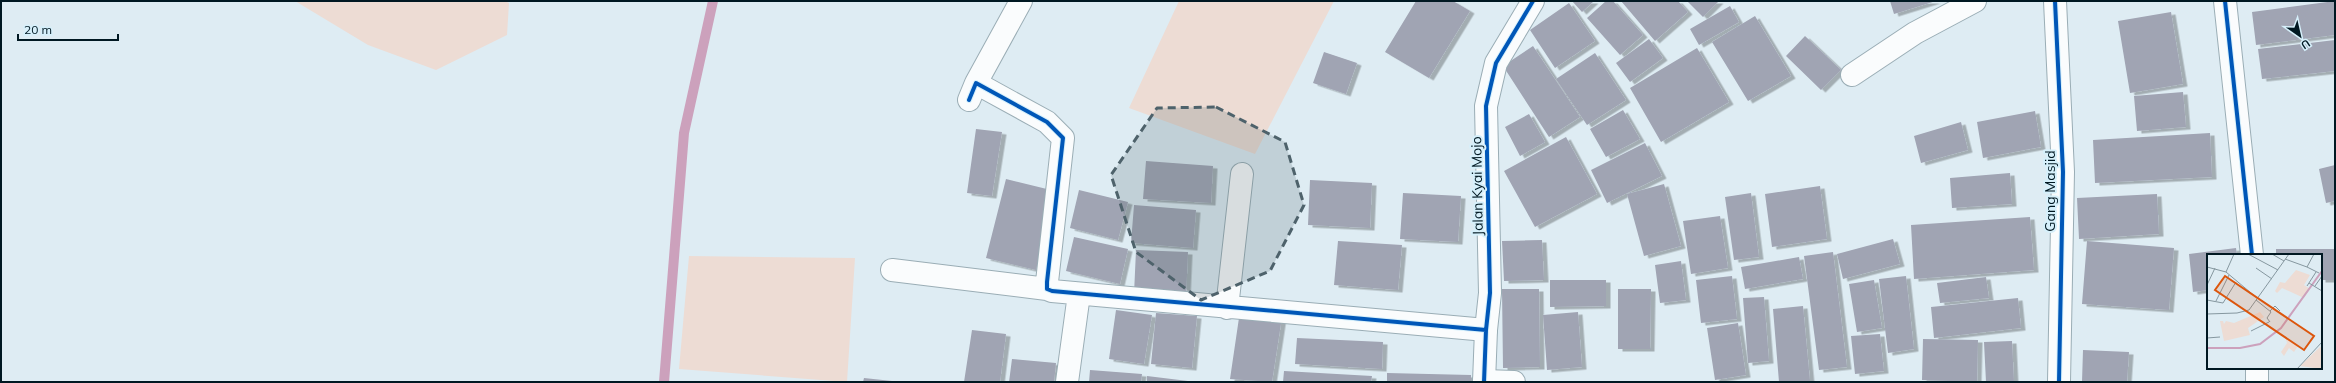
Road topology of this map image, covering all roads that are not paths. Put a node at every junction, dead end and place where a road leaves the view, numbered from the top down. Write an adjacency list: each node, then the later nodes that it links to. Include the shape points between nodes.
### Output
1 (1021, 1): 10 (street, via 973,92 1047,122 1063,138)
2 (1533, 1): 13 (street, Jalan Kyai Mojo, via 1496,63 1486,106 1490,293)
3 (1975, 1): 6 (street, via 1916,34)
4 (2055, 1): 18 (street, Gang Masjid, via 2063,172)
5 (2225, 1): 8 (street)
6 (1852, 75)
7 (1242, 174): 12 (street)
8 (2252, 254)
9 (892, 270): 10 (street)
10 (1047, 289): 11 (street)
11 (1079, 294): 12 (street); 16 (street)
12 (1227, 308): 13 (street)
13 (1486, 330): 15 (street, Jalan Kyai Mojo)
14 (2257, 369): 19 (street)
15 (1484, 381): 17 (street)
16 (1067, 382)
17 (1514, 382)
18 (2059, 382)
19 (2257, 382)

